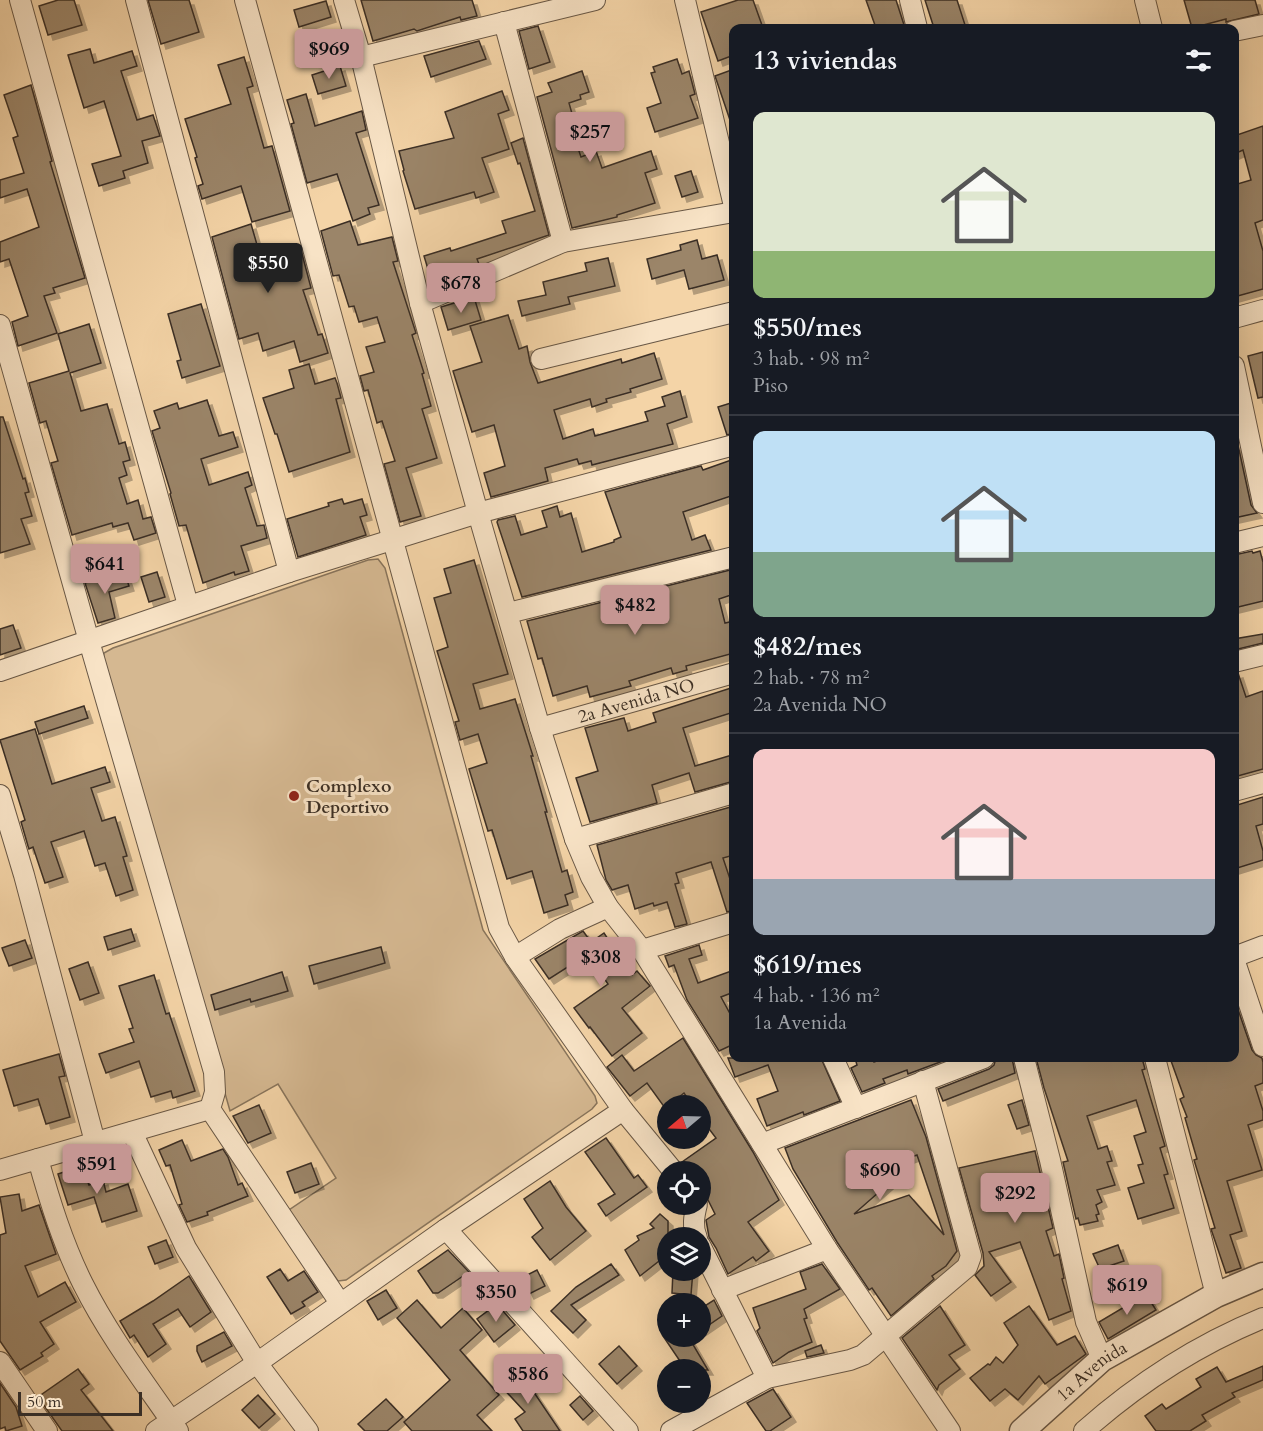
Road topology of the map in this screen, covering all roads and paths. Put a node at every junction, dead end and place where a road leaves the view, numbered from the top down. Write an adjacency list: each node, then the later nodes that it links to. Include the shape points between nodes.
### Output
1 (20, 0): 35 (street)
2 (136, 0): 34 (street)
3 (245, 0): 31 (street)
4 (344, 0): 15 (street)
5 (595, 0): 9 (street)
6 (685, 0): 16 (street)
7 (910, 0): 11 (street)
8 (1145, 0): 12 (street)
9 (560, 4): 10 (street)
10 (504, 22): 15 (street); 18 (street)
11 (916, 24)
12 (1151, 24)
13 (1263, 25): 14 (street)
14 (1239, 30)
15 (361, 57): 19 (street)
16 (729, 185)
17 (729, 213): 18 (street)
18 (562, 242): 19 (street)
19 (420, 303): 29 (street)
20 (1263, 310): 22 (street)
21 (729, 313): 24 (street)
22 (1239, 317)
23 (0, 325): 37 (street)
24 (541, 359)
25 (1239, 413): 26 (street)
26 (1241, 432): 28 (street)
27 (729, 446): 29 (street)
28 (1263, 503)
29 (478, 513): 31 (street); 36 (street)
30 (1263, 536): 32 (street)
31 (391, 539): 34 (street); 53 (street, via 499,928)
32 (1239, 542)
33 (729, 558): 36 (street)
34 (289, 572): 35 (street)
35 (188, 605): 37 (street)
36 (508, 613): 42 (street)
37 (89, 641): 40 (street); 62 (street, via 214,1072 215,1092)
38 (1263, 656): 39 (street)
39 (1239, 661)
40 (0, 670)
41 (729, 674): 42 (street, 2a Avenida NO)
42 (540, 728): 47 (street)
43 (1263, 783): 44 (street)
44 (1239, 790)
45 (0, 795): 65 (street)
46 (729, 795): 47 (street)
47 (575, 839): 48 (street)
48 (608, 907): 51 (street); 53 (street, via 560,929)
49 (729, 924): 51 (street)
50 (1263, 946): 52 (street)
51 (642, 950): 66 (street)
52 (1239, 956)
53 (515, 957): 63 (street)
54 (1239, 973): 55 (street)
55 (1263, 1046)
56 (835, 1062): 61 (street)
57 (968, 1062): 60 (street)
58 (1025, 1062): 79 (street, via 1086,1322)
59 (1156, 1062): 75 (street)
60 (923, 1081): 61 (street); 78 (street, via 971,1256 967,1267)
61 (856, 1108): 66 (street)
62 (210, 1109): 64 (street); 76 (street)
63 (623, 1110): 68 (street); 70 (street)
64 (132, 1132): 65 (street); 80 (street, via 186,1248)
65 (95, 1142): 67 (street)
66 (762, 1144): 71 (street)
67 (38, 1159): 69 (street); 83 (street, via 57,1223 83,1284)
68 (665, 1161)
69 (0, 1170)
70 (446, 1229): 76 (street); 86 (street)
71 (827, 1249): 74 (street); 78 (street)
72 (711, 1268): 74 (street)
73 (1263, 1275): 75 (street, 1a Avenida)
74 (722, 1290): 82 (street)
75 (1216, 1295): 79 (street, 1a Avenida)
76 (340, 1303): 80 (street)
77 (1263, 1318): 90 (street, via 1185,1357 1126,1396)
78 (886, 1334): 82 (street, via 863,1355 850,1360); 88 (street)
79 (1102, 1359): 89 (street, 1a Avenida)
80 (257, 1363): 83 (street); 85 (street)
81 (2, 1372): 84 (street)
82 (767, 1378): 87 (street)
83 (168, 1428)
84 (46, 1431)
85 (308, 1431)
86 (628, 1431)
87 (671, 1431)
88 (950, 1431)
89 (1022, 1431)
90 (1084, 1431)

